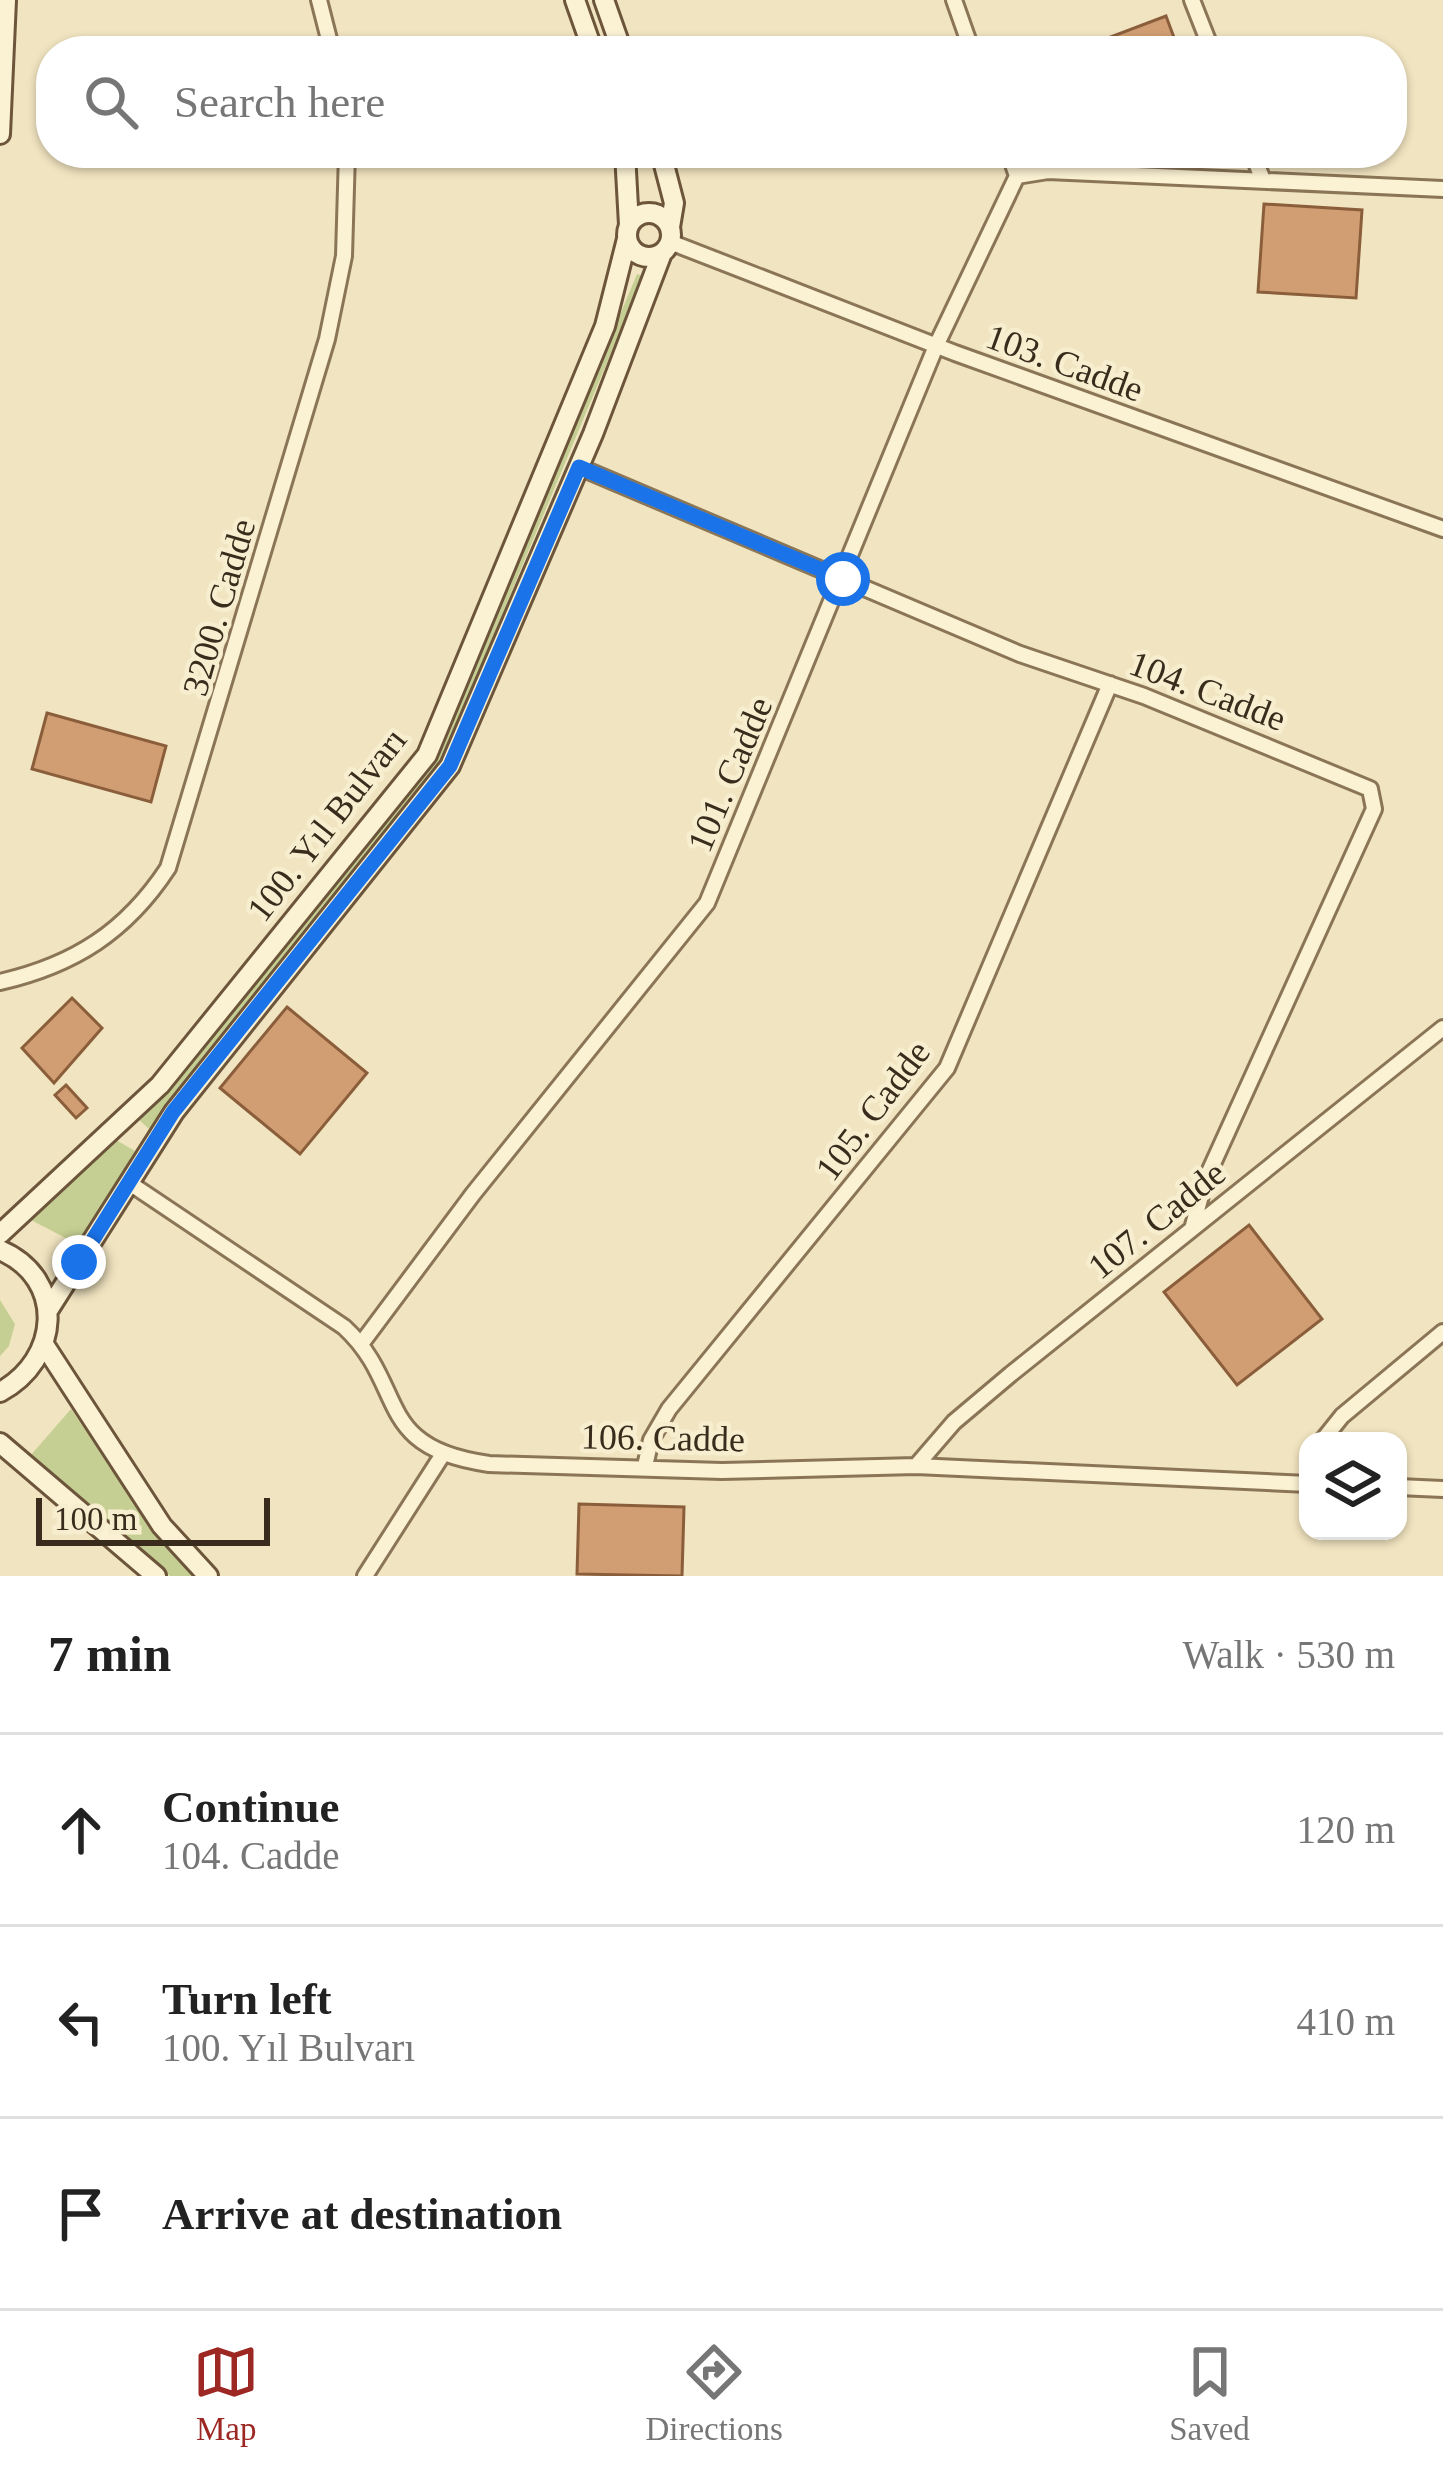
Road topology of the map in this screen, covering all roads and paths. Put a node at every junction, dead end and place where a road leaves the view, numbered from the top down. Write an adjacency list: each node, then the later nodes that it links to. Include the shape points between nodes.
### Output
1 (6, 0): 12 (main road)
2 (319, 0): 7 (street)
3 (574, 0): 8 (main road)
4 (604, 0): 9 (main road)
5 (953, 0): 10 (street)
6 (1192, 0): 11 (street)
7 (328, 36)
8 (587, 36)
9 (617, 36)
10 (966, 36)
11 (1206, 36)
12 (0, 134)
13 (347, 168): 28 (street, 3200. Cadde, via 344,256 327,339 168,868 106,939 54,968)
14 (626, 168): 21 (main road, 100. Yıl Bulvarı)
15 (665, 168): 22 (main road, 100. Yıl Bulvarı, via 674,203)
16 (1014, 168): 18 (street)
17 (1258, 168): 19 (street)
18 (1017, 176): 19 (street); 23 (street, 101. Cadde)
19 (1263, 179): 20 (street)
20 (1443, 188)
21 (628, 232): 22 (main road, via 641,255); 22 (main road, via 647,213 662,216); 32 (main road, 100. Yıl Bulvarı, via 605,326 427,755 160,1085)
22 (668, 241): 23 (street, 103. Cadde); 24 (main road, 100. Yıl Bulvarı)
23 (936, 346): 25 (street, 103. Cadde); 26 (street, 101. Cadde)
24 (579, 467): 26 (street, 104. Cadde); 30 (main road, 100. Yıl Bulvarı, via 450,766 197,1081)
25 (1443, 529)
26 (843, 579): 27 (street, 104. Cadde); 36 (street, 101. Cadde, via 694,925 473,1194)
27 (1110, 684): 31 (street, 104. Cadde, via 1359,782 1374,797 1205,1181); 42 (street, 105. Cadde, via 947,1068 669,1409)
28 (0, 982)
29 (1443, 1028): 31 (street, 107. Cadde)
30 (128, 1182): 34 (main road, 100. Yıl Bulvarı); 36 (street, 106. Cadde)
31 (1192, 1229): 43 (street, 107. Cadde, via 954,1422)
32 (0, 1234)
33 (0, 1250): 34 (main road, via 34,1274)
34 (49, 1309): 37 (main road)
35 (1443, 1332): 39 (street)
36 (362, 1344): 41 (street, 106. Cadde, via 397,1419)
37 (45, 1346): 38 (main road, via 35,1366); 48 (main road, via 162,1526)
38 (0, 1392)
39 (1329, 1432)
40 (0, 1443): 47 (main road)
41 (443, 1454): 42 (street, 106. Cadde, via 489,1464); 49 (street)
42 (645, 1466): 43 (street, 106. Cadde)
43 (916, 1466): 44 (street, 106. Cadde)
44 (1299, 1478)
45 (1407, 1487): 46 (street)
46 (1443, 1489)
47 (156, 1576)
48 (208, 1576)
49 (365, 1576)

